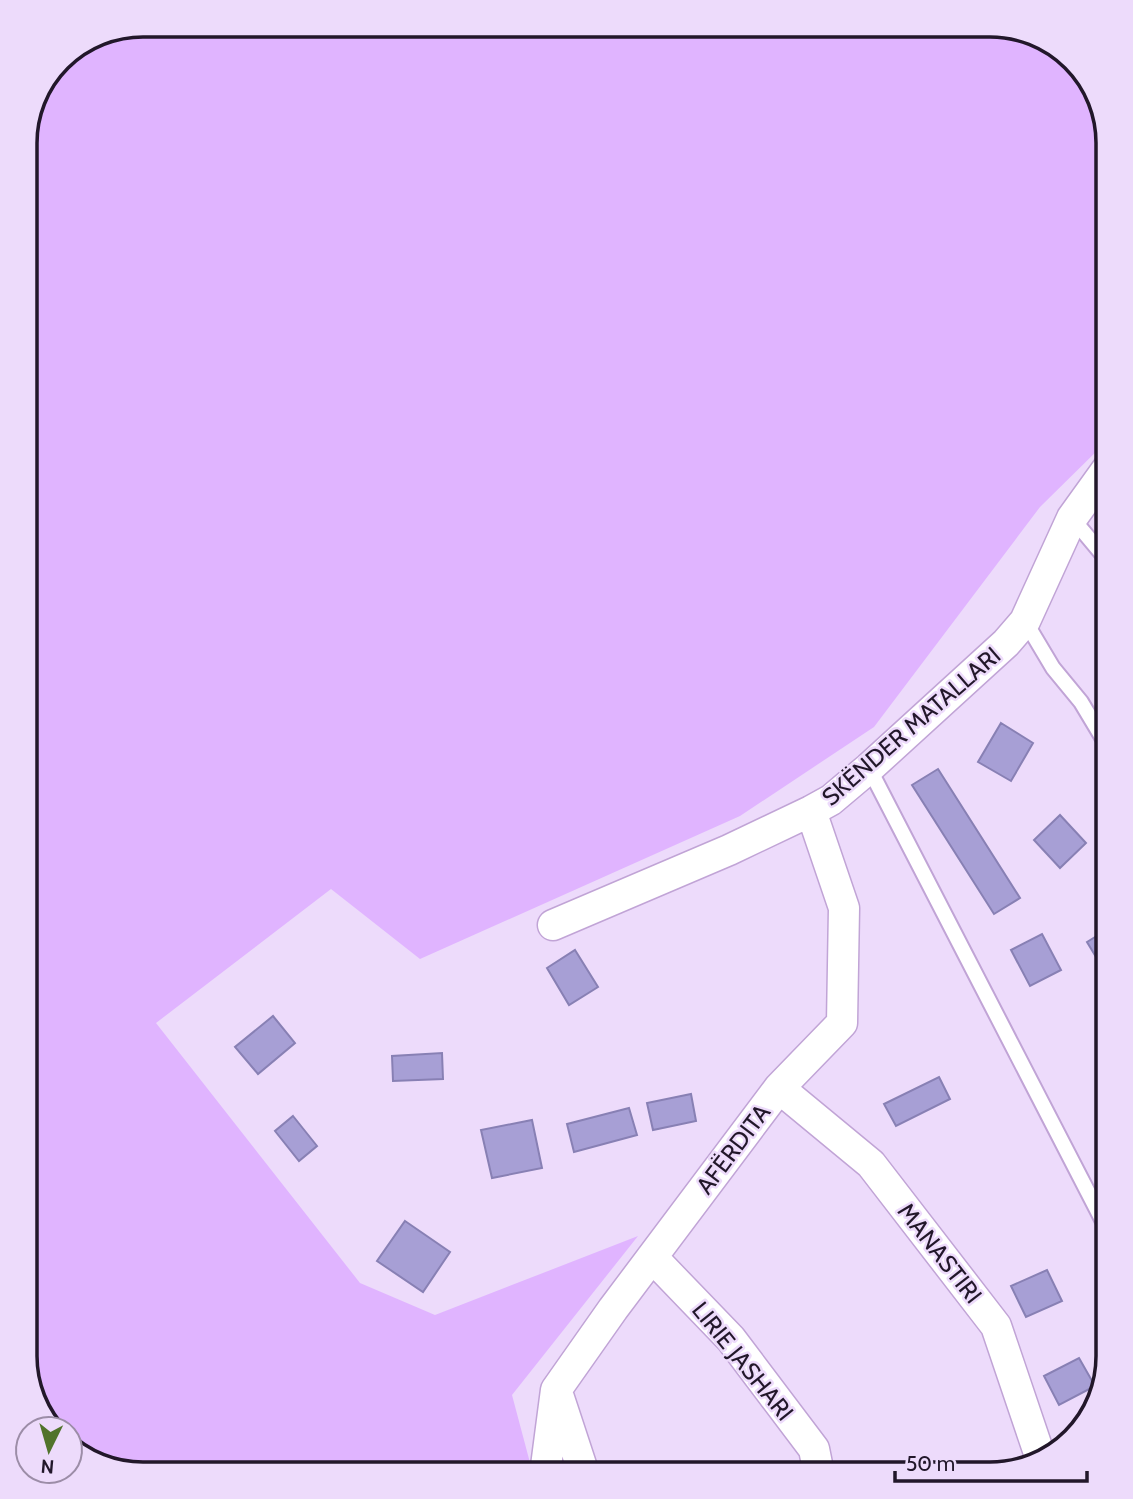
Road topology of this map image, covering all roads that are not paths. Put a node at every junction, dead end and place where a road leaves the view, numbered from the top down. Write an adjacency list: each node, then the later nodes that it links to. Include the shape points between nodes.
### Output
1 (1096, 484): 2 (street, SKËNDER MATALLARI)
2 (1072, 519): 3 (lane); 4 (street, SKËNDER MATALLARI)
3 (1096, 547)
4 (1025, 621): 5 (lane); 6 (street, SKËNDER MATALLARI)
5 (1096, 727)
6 (869, 768): 7 (street, SKËNDER MATALLARI); 10 (lane)
7 (811, 811): 8 (street, SKËNDER MATALLARI); 9 (street, AFËRDITA, via 844,908 842,1023)
8 (554, 925)
9 (779, 1088): 11 (street, AFËRDITA); 13 (street, MANASTIRI, via 871,1164 996,1326)
10 (1096, 1208)
11 (652, 1257): 12 (street, AFËRDITA); 16 (street, LIRIE JASHARI, via 731,1339 814,1449)
12 (556, 1390): 14 (street, AFËRDITA); 15 (street)
13 (1038, 1450)
14 (547, 1462)
15 (580, 1462)
16 (817, 1462)

